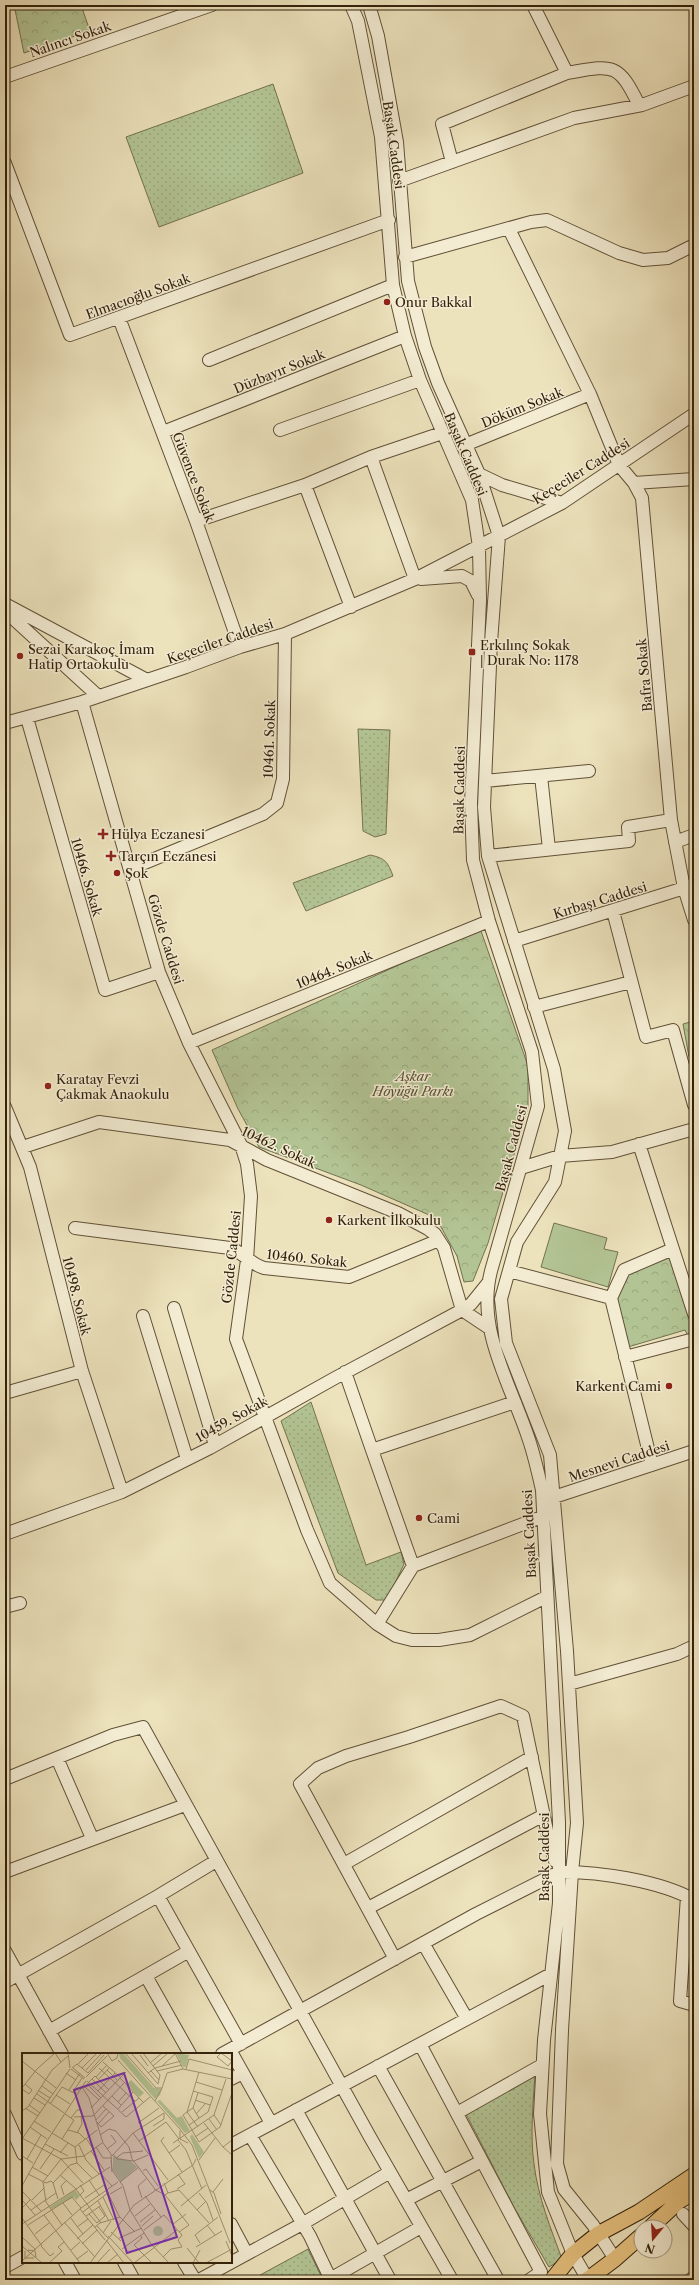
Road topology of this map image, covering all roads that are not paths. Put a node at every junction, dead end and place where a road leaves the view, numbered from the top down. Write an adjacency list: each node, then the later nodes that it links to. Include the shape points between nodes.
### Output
1 (212, 5): 6 (street, Nalıncı Sokak)
2 (351, 5): 13 (street, Başak Caddesi, via 358,21 381,137)
3 (369, 5): 12 (street, Başak Caddesi, via 378,36 391,106 397,142)
4 (533, 5): 5 (street)
5 (567, 73): 8 (street, via 610,68 621,74); 10 (street, via 442,124)
6 (5, 77)
7 (694, 86): 8 (street)
8 (639, 105): 10 (street, via 574,118)
9 (5, 162): 11 (street, Elmacıoğlu Sokak)
10 (452, 162): 12 (street)
11 (8, 179): 18 (street, Elmacıoğlu Sokak, via 70,335)
12 (399, 181): 16 (street, Başak Caddesi)
13 (390, 220): 17 (street, Başak Caddesi); 18 (street, Elmacıoğlu Sokak)
14 (509, 229): 15 (street, via 547,220 619,253 643,260 668,258); 16 (street); 22 (street, Bafra Sokak)
15 (694, 246)
16 (405, 257): 27 (street, Başak Caddesi, via 408,281 425,347)
17 (393, 285): 19 (street, Başak Caddesi); 20 (street)
18 (119, 318): 25 (street, Güvence Sokak)
19 (406, 336): 21 (street, Başak Caddesi); 25 (street, Düzbayır Sokak)
20 (209, 360)
21 (420, 380): 24 (street); 26 (street, Başak Caddesi)
22 (590, 394): 27 (street, Döküm Sokak); 29 (street, Bafra Sokak)
23 (694, 414): 29 (street, Keçeciler Caddesi)
24 (280, 430)
25 (162, 432): 35 (street, Güvence Sokak)
26 (442, 433): 28 (street); 37 (street, Başak Caddesi, via 472,500)
27 (464, 446): 30 (street, Başak Caddesi)
28 (371, 457): 33 (street); 38 (street)
29 (619, 465): 32 (street, Bafra Sokak); 34 (street, Keçeciler Caddesi)
30 (479, 474): 34 (street, via 502,485); 36 (street, Başak Caddesi)
31 (694, 479): 32 (street)
32 (634, 483): 53 (street, Bafra Sokak, via 642,498)
33 (305, 484): 35 (street); 41 (street)
34 (562, 503): 36 (street, Keçeciler Caddesi)
35 (196, 521): 44 (street, Güvence Sokak)
36 (499, 536): 37 (street, Keçeciler Caddesi); 52 (street, Başak Caddesi)
37 (479, 547): 38 (street, Keçeciler Caddesi); 39 (street, Başak Caddesi)
38 (415, 579): 39 (street, via 462,576 471,581); 41 (street, Keçeciler Caddesi)
39 (480, 600): 62 (street, Başak Caddesi, via 471,803 473,860)
40 (5, 604): 45 (street)
41 (351, 607): 43 (street, Keçeciler Caddesi)
42 (5, 611): 46 (street)
43 (284, 634): 44 (street, Keçeciler Caddesi); 58 (street, 10461. Sokak, via 283,779 277,803 263,814)
44 (240, 647): 45 (street, Keçeciler Caddesi)
45 (148, 680): 46 (street, Keçeciler Caddesi)
46 (98, 696): 47 (street, Keçeciler Caddesi)
47 (82, 702): 48 (street, Keçeciler Caddesi); 58 (street, Gözde Caddesi)
48 (27, 718): 49 (street, Keçeciler Caddesi); 64 (street, 10466. Sokak, via 105,990)
49 (5, 723)
50 (589, 771): 51 (street)
51 (541, 776): 52 (street); 56 (street)
52 (485, 781): 57 (street, Başak Caddesi, via 484,807)
53 (671, 820): 55 (street, Bafra Sokak); 56 (street, via 628,827 628,841)
54 (694, 836): 55 (street)
55 (675, 842): 59 (street, Bafra Sokak)
56 (549, 849): 57 (street)
57 (488, 856): 63 (street, Başak Caddesi)
58 (130, 869): 64 (street, Gözde Caddesi)
59 (689, 887): 60 (street, Kırbaşı Caddesi); 61 (street, Bafra Sokak)
60 (613, 911): 63 (street, Kırbaşı Caddesi); 65 (street)
61 (694, 920)
62 (489, 921): 67 (street, 10464. Sokak); 75 (street, Başak Caddesi, via 532,1052 538,1106)
63 (514, 941): 66 (street, Başak Caddesi)
64 (159, 972): 67 (street, Gözde Caddesi)
65 (631, 982): 66 (street); 68 (street, via 646,1037 673,1030)
66 (534, 1007): 74 (street, Başak Caddesi, via 554,1069 565,1131)
67 (189, 1043): 71 (street, Gözde Caddesi)
68 (694, 1105)
69 (5, 1107): 73 (street, 10498. Sokak)
70 (694, 1129): 72 (street)
71 (241, 1144): 73 (street, 10462. Sokak, via 219,1137 99,1122); 77 (street, 10462. Sokak, via 267,1160 410,1218 428,1229); 79 (street, Gözde Caddesi, via 250,1180)
72 (639, 1144): 74 (street, via 612,1152); 78 (street)
73 (23, 1147): 90 (street, 10498. Sokak, via 36,1188)
74 (560, 1156): 75 (street); 80 (street, Başak Caddesi, via 555,1182 517,1242)
75 (521, 1168): 81 (street, Başak Caddesi)
76 (75, 1228): 79 (street, 10460. Sokak, via 230,1248 237,1250)
77 (439, 1240): 79 (street, 10460. Sokak, via 349,1277 264,1268); 84 (street, 10462. Sokak, via 447,1257)
78 (673, 1249): 82 (street, via 624,1270); 85 (street)
79 (247, 1260): 94 (street, Gözde Caddesi, via 236,1339)
80 (509, 1271): 82 (street); 101 (street, Başak Caddesi, via 501,1299 506,1343 550,1455)
81 (488, 1283): 84 (street, 10459. Sokak, via 471,1304); 87 (street, Başak Caddesi)
82 (611, 1298): 89 (street)
83 (174, 1308): 95 (street)
84 (462, 1310): 87 (street); 91 (street, 10459. Sokak)
85 (694, 1314)
86 (143, 1316): 98 (street)
87 (489, 1328): 93 (street, Başak Caddesi)
88 (694, 1339): 89 (street)
89 (625, 1357): 99 (street)
90 (82, 1371): 92 (street); 100 (street, 10498. Sokak)
91 (345, 1372): 94 (street, 10459. Sokak); 96 (street)
92 (5, 1393)
93 (515, 1402): 96 (street); 102 (street, Başak Caddesi, via 529,1438 542,1490)
94 (264, 1418): 95 (street, 10459. Sokak); 108 (street, Gözde Caddesi, via 330,1583)
95 (215, 1445): 98 (street, 10459. Sokak)
96 (372, 1450): 104 (street)
97 (694, 1452): 99 (street, Mesnevi Caddesi)
98 (187, 1459): 100 (street, 10459. Sokak)
99 (652, 1465): 101 (street, Mesnevi Caddesi)
100 (122, 1492): 103 (street, 10459. Sokak)
101 (554, 1497): 110 (street, Başak Caddesi)
102 (544, 1516): 104 (street); 105 (street, Başak Caddesi)
103 (5, 1534)
104 (413, 1566): 108 (street)
105 (546, 1597): 108 (street, Gözde Caddesi, via 470,1635 438,1640 412,1640 396,1636); 120 (street, Başak Caddesi, via 552,1667)
106 (20, 1603): 107 (street)
107 (5, 1607)
108 (377, 1624)
109 (694, 1646): 110 (street, via 677,1654)
110 (569, 1684): 121 (street, Başak Caddesi, via 577,1823)
111 (532, 1757): 115 (street); 118 (street); 118 (street, via 523,1716 501,1706 346,1756 318,1768 300,1784)
112 (56, 1758): 113 (street); 114 (street, via 113,1735 143,1727); 116 (street)
113 (5, 1779)
114 (185, 1805): 116 (street); 117 (street)
115 (544, 1815): 120 (street); 124 (street)
116 (92, 1838): 119 (street)
117 (216, 1861): 122 (street); 134 (street)
118 (344, 1864): 124 (street)
119 (5, 1872)
120 (559, 1872): 121 (street); 125 (street); 129 (street, Başak Caddesi, via 559,1903)
121 (572, 1872): 123 (street, via 646,1882); 168 (street, Başak Caddesi, via 557,2164 564,2190)
122 (158, 1896): 127 (street); 130 (street)
123 (691, 1898): 133 (street, via 680,2001)
124 (368, 1908): 128 (street)
125 (424, 1943): 128 (street); 135 (street)
126 (5, 1951): 130 (street)
127 (189, 1951): 131 (street); 137 (street)
128 (395, 1959): 134 (street)
129 (551, 1974): 135 (street); 143 (street, Başak Caddesi)
130 (19, 1976): 132 (street); 136 (street)
131 (146, 1976): 136 (street); 141 (street)
132 (5, 1982)
133 (694, 2005)
134 (301, 2011): 137 (street); 147 (street)
135 (467, 2019): 138 (street)
136 (50, 2030): 140 (street)
137 (241, 2044): 139 (street)
138 (420, 2044): 144 (street); 149 (street)
139 (226, 2052)
140 (62, 2053)
141 (189, 2053)
142 (232, 2059): 145 (street)
143 (542, 2065): 149 (street); 172 (street, Başak Caddesi, via 540,2114 548,2192)
144 (378, 2066): 147 (street); 158 (street)
145 (243, 2073): 146 (street); 151 (street)
146 (232, 2078)
147 (342, 2086): 148 (street); 156 (street)
148 (296, 2110): 151 (street); 160 (street)
149 (457, 2113): 155 (street)
150 (5, 2114): 154 (street)
151 (271, 2124): 152 (street)
152 (250, 2135): 153 (street); 164 (street)
153 (232, 2144)
154 (22, 2152)
155 (482, 2161): 158 (street); 190 (street, via 542,2272)
156 (390, 2172): 160 (street); 161 (street)
157 (694, 2175): 168 (main road, via 651,2204)
158 (442, 2182): 161 (street); 189 (street)
159 (694, 2192): 163 (main road, via 679,2201)
160 (346, 2198): 164 (street); 171 (street)
161 (406, 2200): 167 (street)
162 (683, 2214): 166 (street)
163 (660, 2219)
164 (302, 2224): 170 (street); 182 (street)
165 (232, 2226): 170 (street)
166 (694, 2226)
167 (422, 2227): 171 (street); 188 (street)
168 (598, 2234): 172 (main road); 174 (street, Başak Caddesi)
169 (633, 2243): 174 (main road)
170 (247, 2254): 175 (street)
171 (376, 2254): 182 (street); 187 (street)
172 (573, 2254): 191 (main road); 192 (street, Başak Caddesi)
173 (22, 2258): 180 (street)
174 (615, 2259): 192 (main road)
175 (232, 2262)
176 (66, 2263): 183 (street)
177 (125, 2263): 184 (street)
178 (185, 2263): 185 (street)
179 (230, 2263): 186 (street)
180 (5, 2267)
181 (694, 2277): 193 (street)
182 (331, 2279)
183 (75, 2280)
184 (134, 2280)
185 (195, 2280)
186 (199, 2280)
187 (390, 2280)
188 (452, 2280)
189 (498, 2280)
190 (529, 2280)
191 (552, 2280)
192 (587, 2280)
193 (690, 2280)

